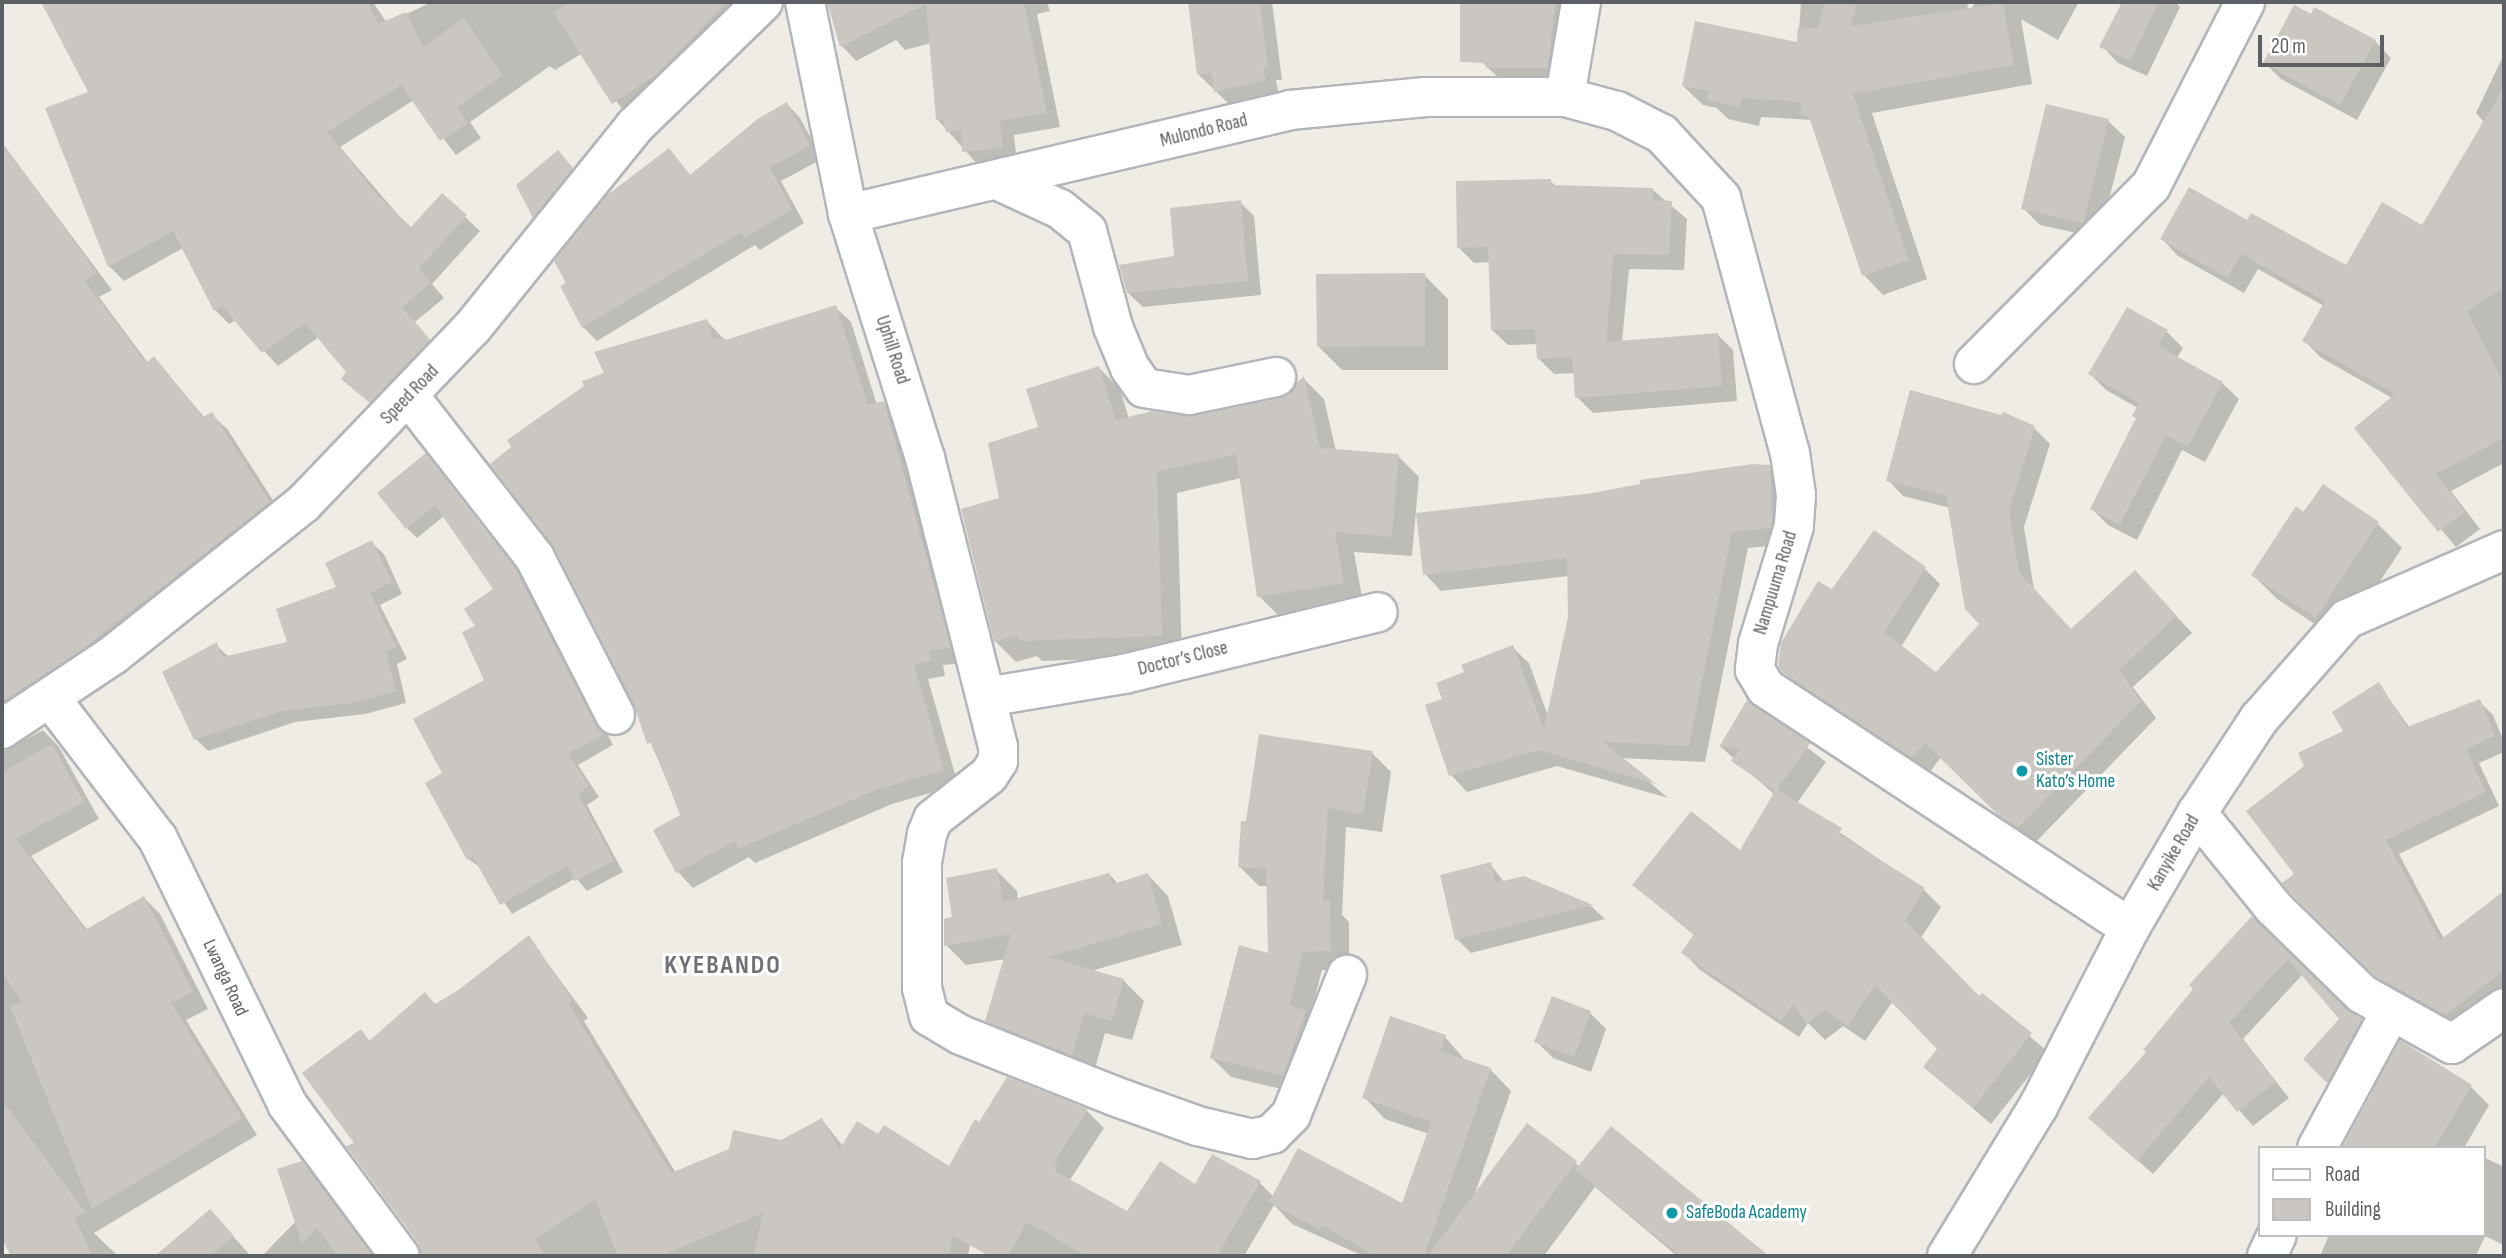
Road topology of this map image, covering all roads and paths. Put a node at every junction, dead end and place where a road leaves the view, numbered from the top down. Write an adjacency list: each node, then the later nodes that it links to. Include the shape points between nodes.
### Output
1 (763, 2): 10 (street, Speed Road, via 635,126 534,245 498,297)
2 (805, 2): 7 (street, Uphill Road)
3 (1581, 2): 5 (street)
4 (2245, 2): 8 (street, via 2151,186)
5 (1565, 97): 6 (street, Mulondo Road, via 1425,97 1290,110); 18 (street, Nampuuma Road, via 1617,111 1662,134 1721,198 1768,358 1796,495 1787,555 1758,644 1755,670 1766,688)
6 (999, 181): 7 (street, Mulondo Road); 9 (street, via 1060,209 1087,231 1113,327 1144,388 1189,395)
7 (848, 214): 13 (street, Uphill Road, via 925,458)
8 (1974, 364)
9 (1276, 377)
10 (410, 396): 14 (street, Speed Road, via 303,504); 15 (street, via 535,558)
11 (2504, 550): 17 (street, Kanyike Road, via 2347,620 2259,719)
12 (1378, 612): 13 (street, Doctor’s Close, via 1124,674)
13 (986, 697): 19 (street, Uphill Road, via 998,761 979,785 933,819 922,863 922,988 924,1005 934,1023 1126,1101 1252,1139 1272,1134 1291,1115)
14 (51, 699): 16 (street, Speed Road); 24 (street, Lwanga Road, via 158,839 287,1104)
15 (615, 715)
16 (2, 729)
17 (2197, 813): 18 (street, Kanyike Road); 21 (street, via 2313,950 2362,994)
18 (2130, 928): 25 (street, Kanyike Road, via 2038,1107)
19 (1347, 975)
20 (2504, 1009): 21 (street, via 2452,1045)
21 (2391, 1011): 22 (street)
22 (2318, 1146)
23 (2276, 1237): 26 (street)
24 (400, 1256)
25 (1947, 1256)
26 (2267, 1256)

